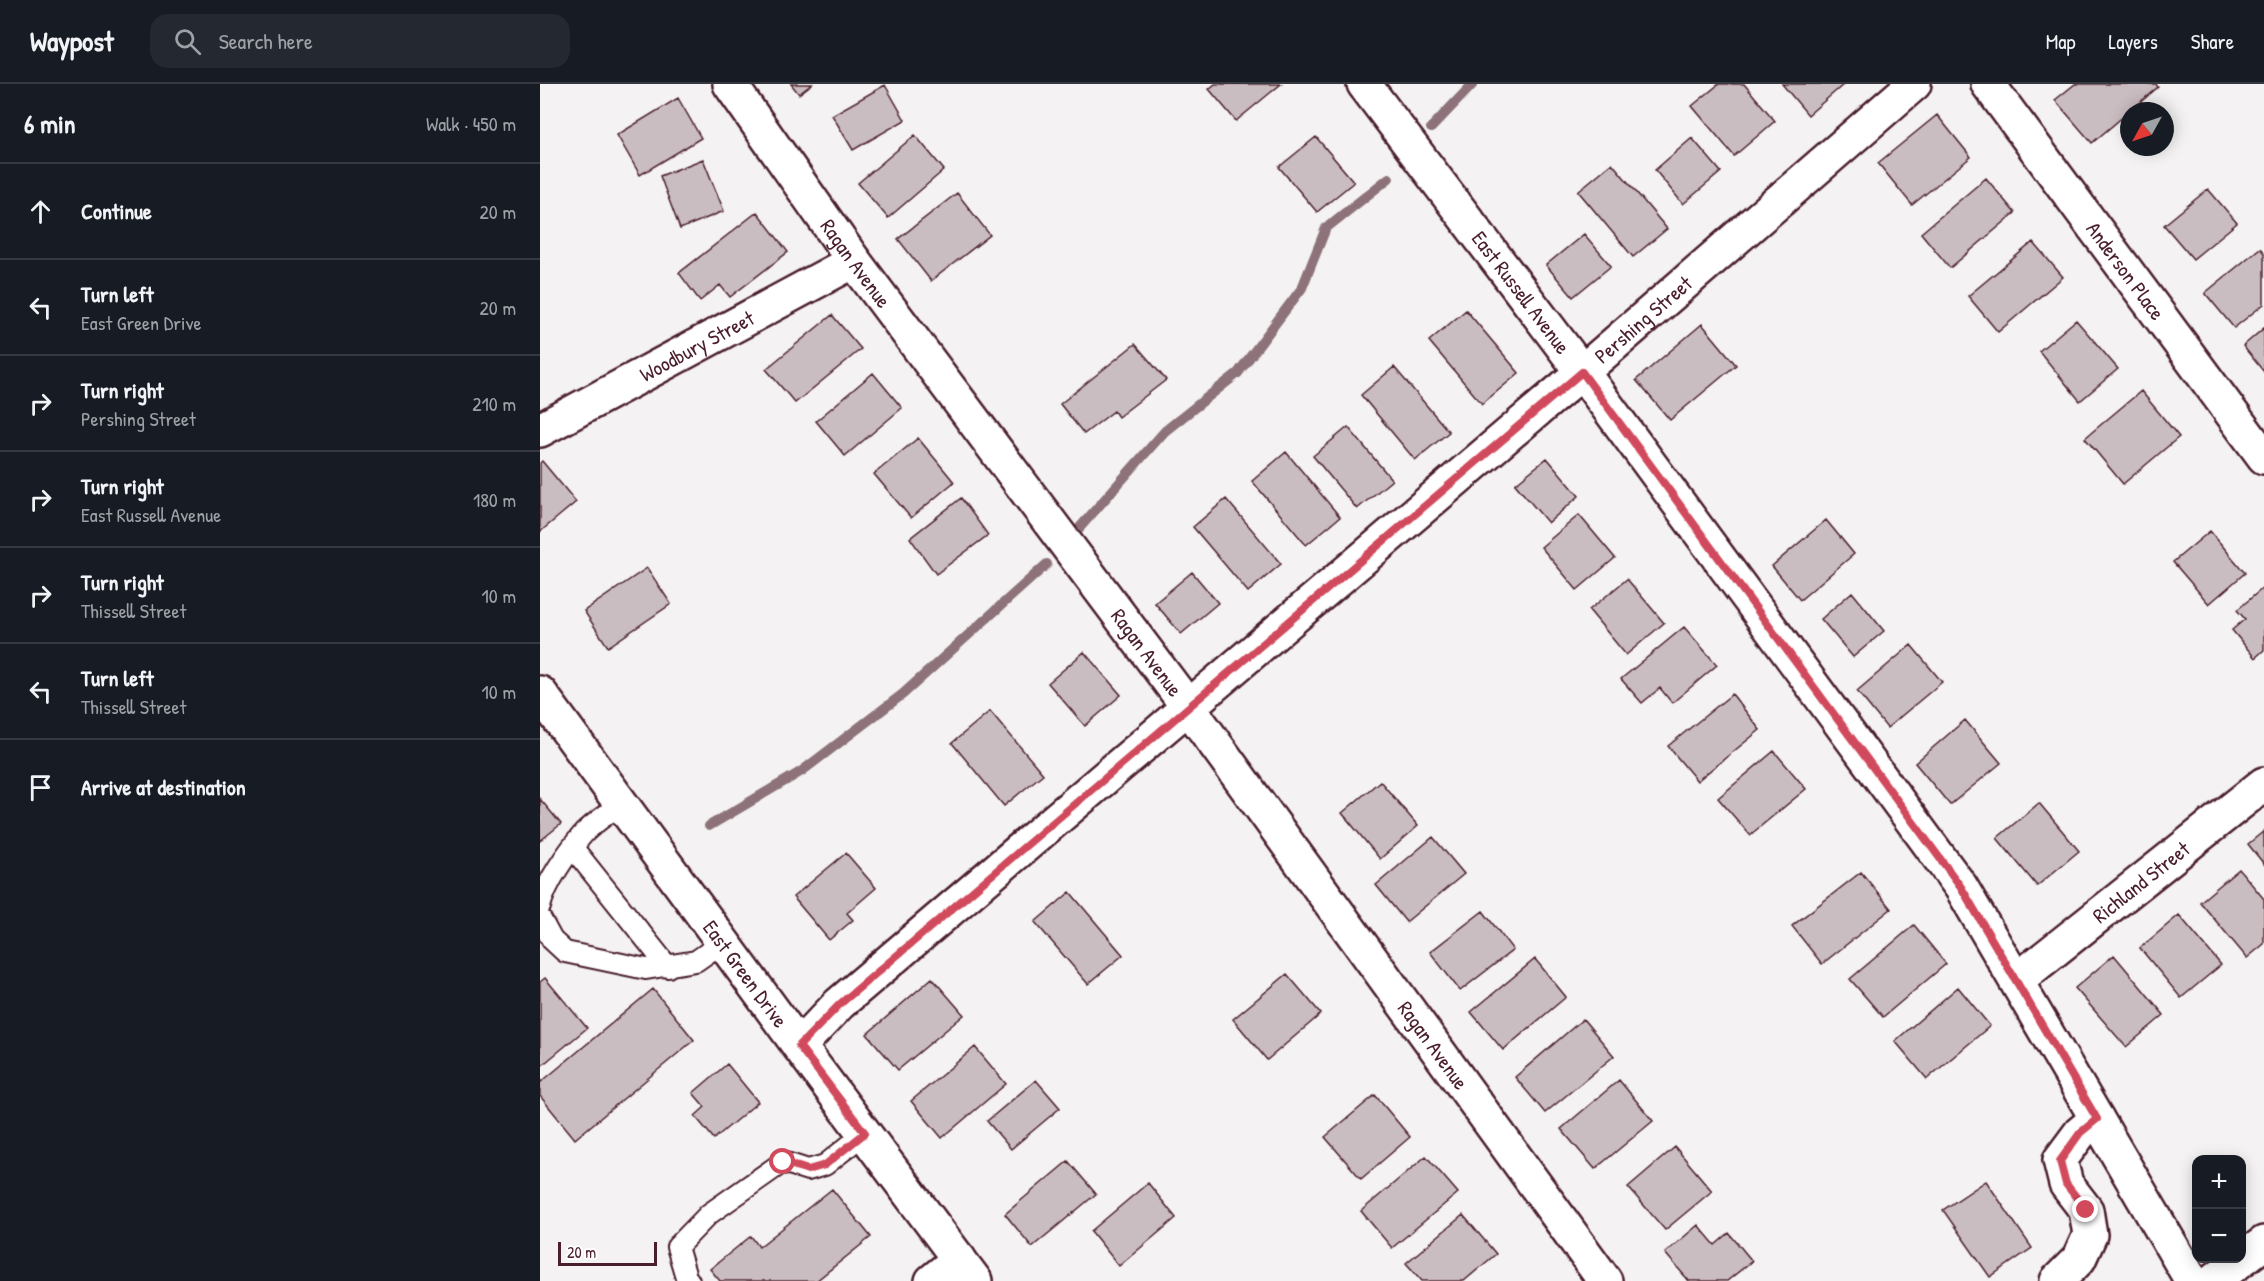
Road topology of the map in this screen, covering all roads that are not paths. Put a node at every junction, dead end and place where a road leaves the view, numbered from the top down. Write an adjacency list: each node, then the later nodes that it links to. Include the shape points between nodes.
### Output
1 (730, 84): 5 (street, Ragan Avenue)
2 (1364, 84): 6 (street, East Russell Avenue)
3 (1914, 84): 6 (street, Pershing Street)
4 (1988, 84): 8 (street, Anderson Place)
5 (854, 261): 7 (street, Woodbury Street); 10 (street, Ragan Avenue)
6 (1582, 372): 10 (street, Pershing Street); 19 (street, East Russell Avenue, via 1961,887)
7 (540, 430)
8 (2264, 456)
9 (540, 693): 12 (street, East Green Drive)
10 (1189, 708): 20 (street, Pershing Street, via 840,1004); 27 (street, Ragan Avenue)
11 (2264, 784): 19 (street, Richland Street)
12 (621, 803): 13 (lane); 16 (street, East Green Drive)
13 (573, 848): 14 (lane, via 542,896); 18 (lane)
14 (540, 907)
15 (540, 918): 17 (lane)
16 (723, 942): 18 (lane, via 696,961); 20 (street, East Green Drive)
17 (546, 945): 18 (lane, via 582,957 646,969)
18 (668, 967)
19 (2017, 980): 21 (street, East Russell Avenue)
20 (799, 1046): 22 (street, East Green Drive)
21 (2097, 1119): 28 (street, via 2080,1133 2060,1161 2066,1184 2086,1210 2090,1235 2079,1259); 29 (street, East Russell Avenue)
22 (865, 1133): 24 (street, East Green Drive); 25 (lane, via 825,1165 808,1170 783,1162 709,1214 677,1247)
23 (2264, 1243): 30 (street)
24 (967, 1270): 26 (street)
25 (689, 1281)
26 (932, 1281)
27 (1605, 1281)
28 (2057, 1281)
29 (2192, 1281)
30 (2213, 1281)

